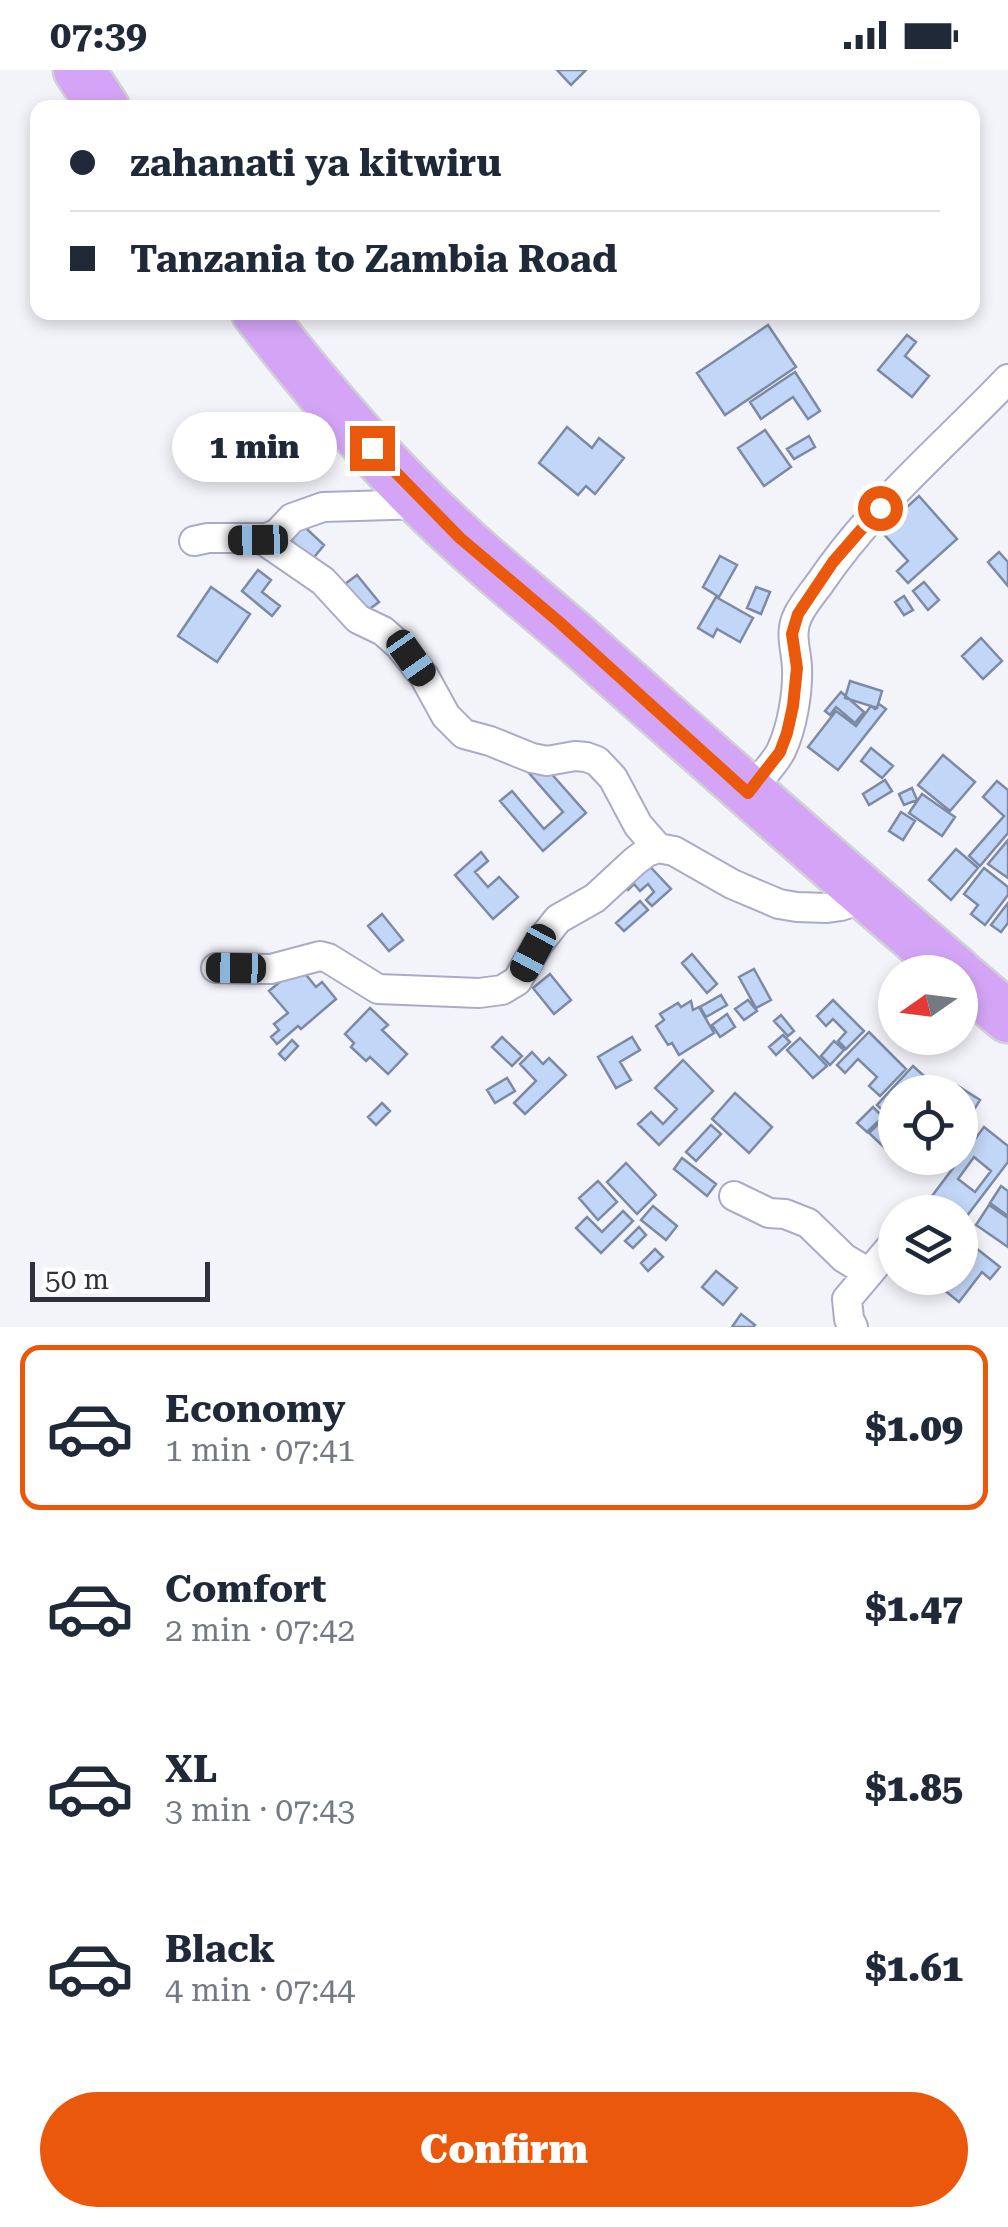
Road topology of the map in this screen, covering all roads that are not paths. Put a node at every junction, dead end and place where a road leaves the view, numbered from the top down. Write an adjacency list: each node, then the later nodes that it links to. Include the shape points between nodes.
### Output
1 (78, 70): 2 (highway)
2 (99, 100)
3 (263, 320): 5 (highway)
4 (1008, 379): 8 (street, via 854,536 803,606 792,634 797,668 787,733)
5 (425, 504): 6 (street, via 314,508); 8 (highway)
6 (262, 539): 7 (street); 9 (street, via 399,646 464,734 532,758 597,761)
7 (194, 541)
8 (748, 793): 10 (highway)
9 (658, 848): 10 (street, via 779,904 828,908); 12 (street, via 558,920 517,980 502,990 378,989 320,956 271,969)
10 (867, 897): 11 (highway)
11 (936, 955)
12 (216, 968)
13 (978, 991): 14 (highway)
14 (1008, 1016)
15 (734, 1196): 17 (street, via 808,1223)
16 (878, 1262): 17 (street)
17 (869, 1273): 18 (street, via 847,1300)
18 (853, 1327)

